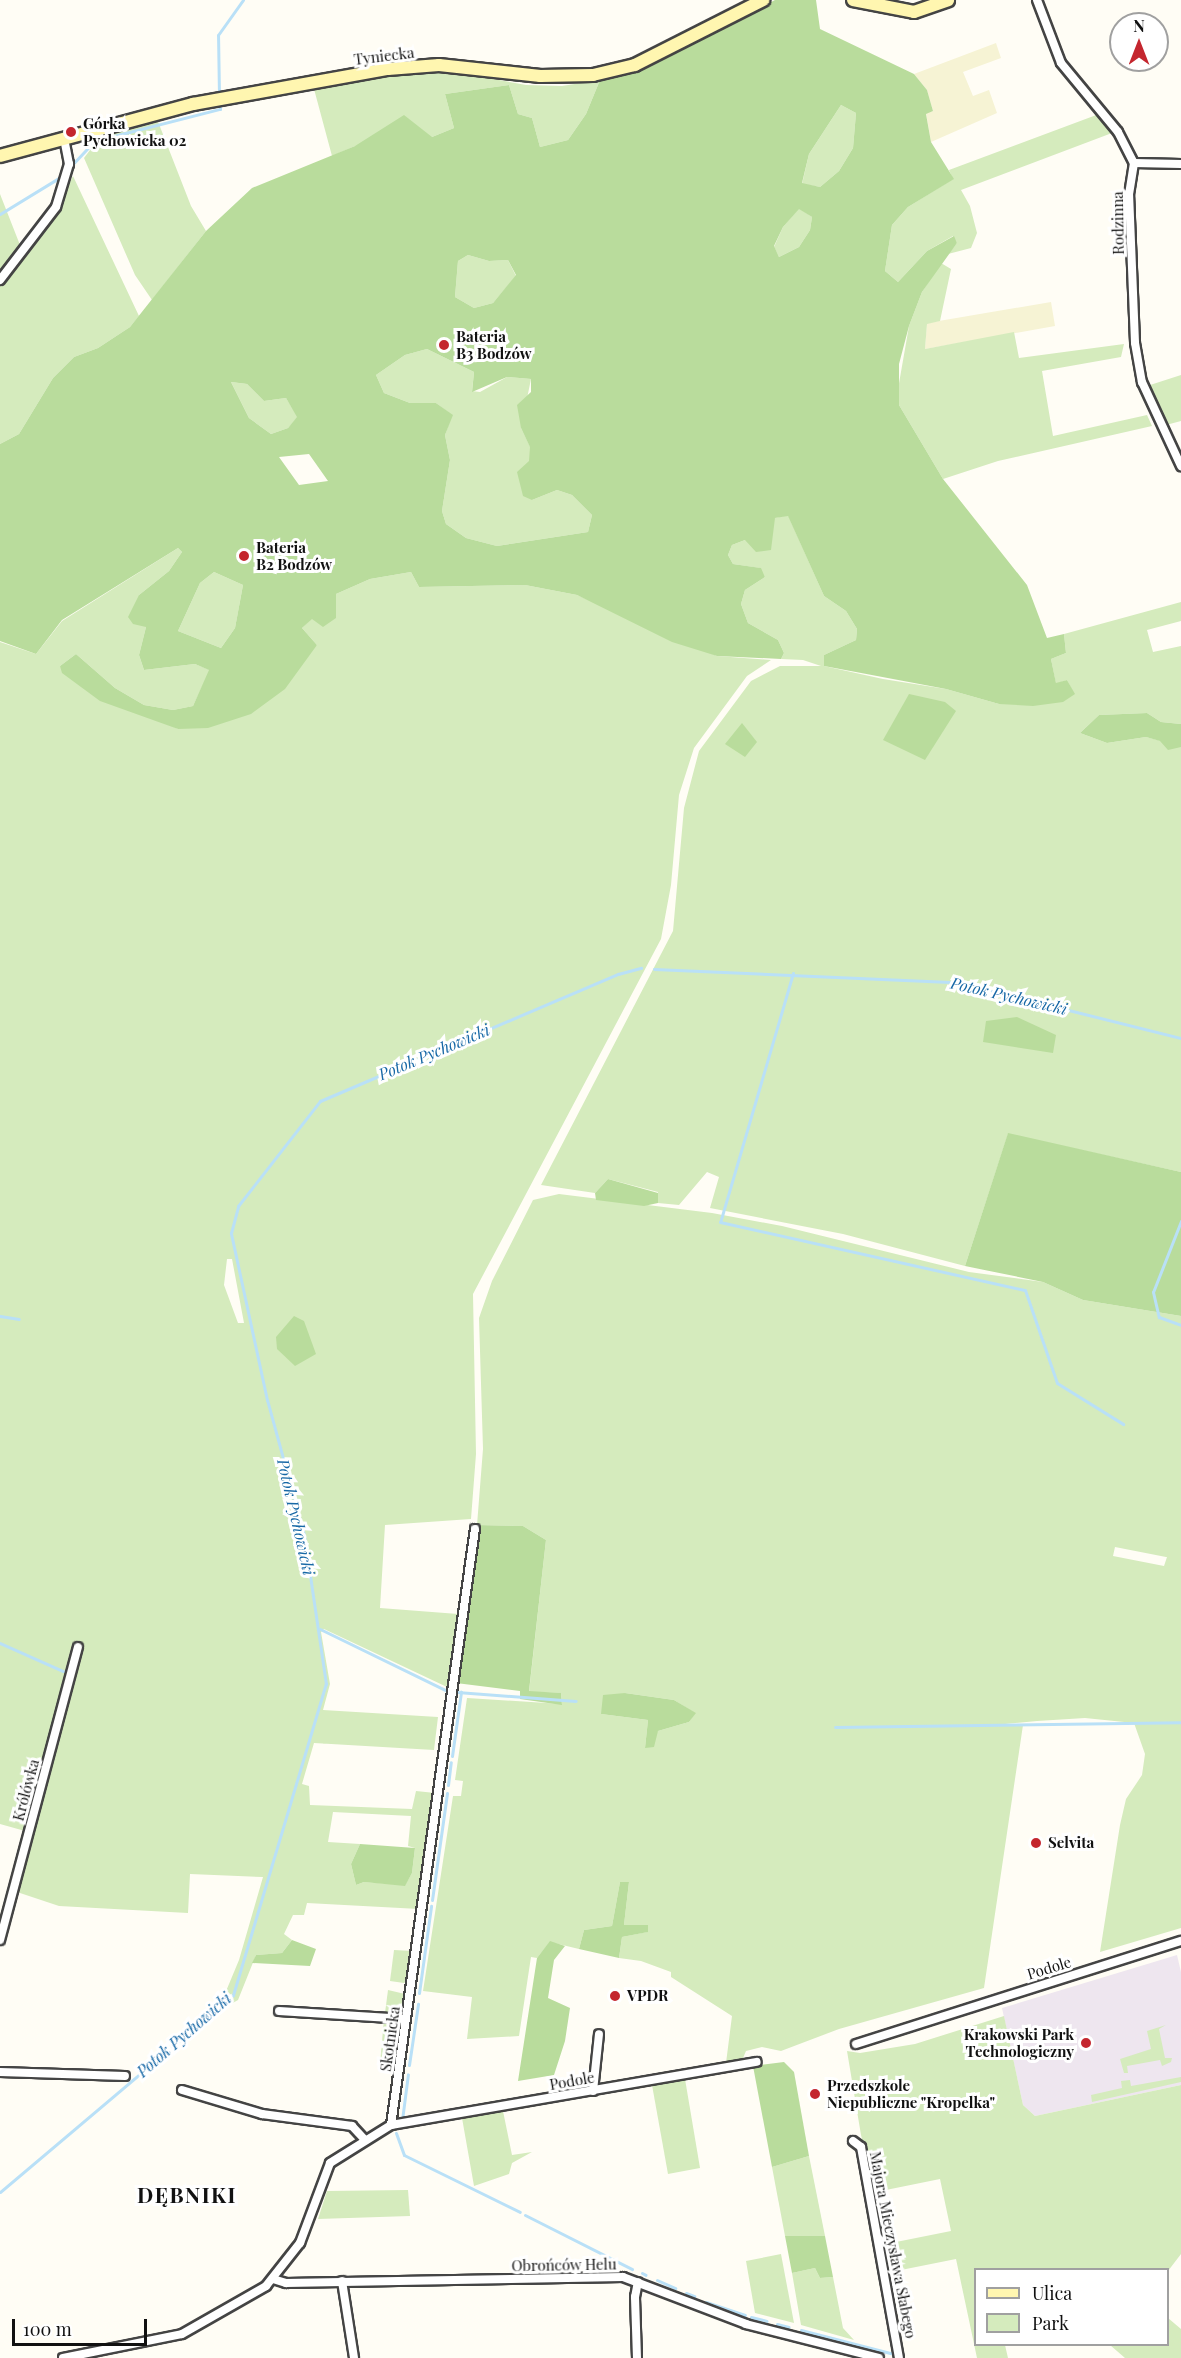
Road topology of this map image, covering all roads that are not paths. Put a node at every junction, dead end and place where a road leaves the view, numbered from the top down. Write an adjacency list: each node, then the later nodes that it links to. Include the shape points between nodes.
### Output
1 (763, 0): 5 (street, Tyniecka, via 635,65 593,75 540,76 440,65 388,69 252,91)
2 (853, 0): 3 (street, via 914,12)
3 (948, 0)
4 (1037, 0): 7 (street, via 1061,63 1118,132)
5 (64, 138): 6 (street, Tyniecka); 9 (street, via 69,164 56,207)
6 (0, 156)
7 (1134, 163): 8 (street); 10 (street, Rodzinna, via 1129,193 1135,343 1142,382)
8 (1181, 164)
9 (0, 280)
10 (1181, 466)
11 (475, 1529): 16 (street, Skotnicka)
12 (78, 1647): 13 (street, Królówka)
13 (0, 1940)
14 (1181, 1941): 18 (street, Podole)
15 (279, 2011): 16 (street)
16 (406, 2019): 24 (street, Skotnicka)
17 (599, 2034): 23 (street)
18 (856, 2044)
19 (757, 2062): 23 (street, Podole)
20 (0, 2072): 21 (street)
21 (124, 2076)
22 (182, 2090): 25 (street, via 262,2114 352,2126)
23 (593, 2091): 24 (street, Podole)
24 (391, 2125): 25 (street)
25 (365, 2140): 27 (street, via 330,2163 300,2243)
26 (853, 2141): 34 (street, Majora Mieczysława Słabego, via 861,2147)
27 (273, 2279): 28 (street, Obrońców Helu); 30 (street, via 186,2332)
28 (342, 2281): 29 (street, Obrońców Helu, via 621,2277); 31 (street)
29 (638, 2282): 32 (street); 33 (street, Obrońców Helu, via 746,2324)
30 (63, 2358)
31 (354, 2358)
32 (637, 2358)
33 (879, 2358)
34 (899, 2358)

